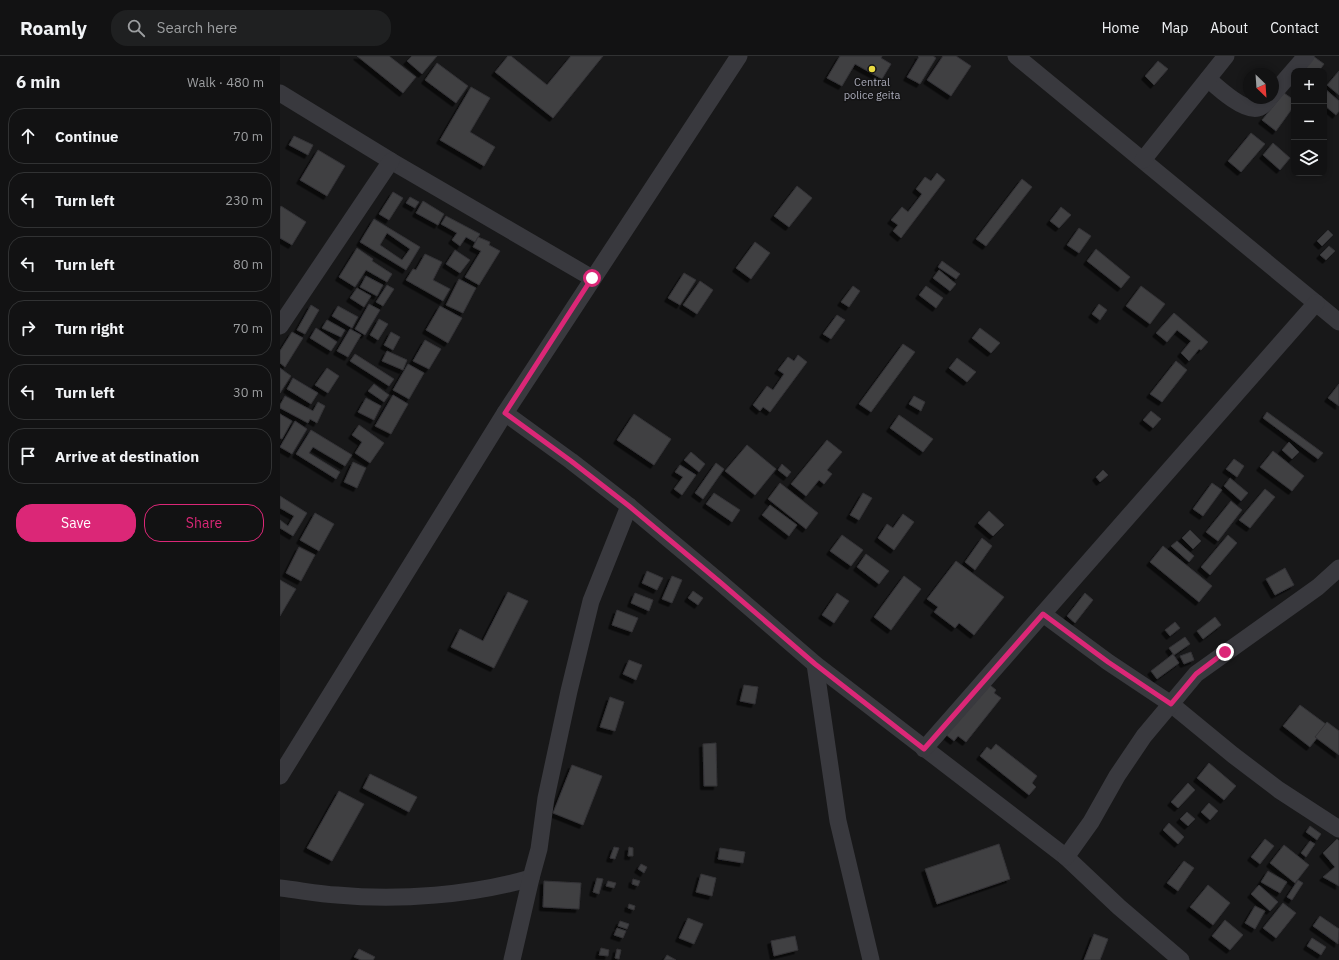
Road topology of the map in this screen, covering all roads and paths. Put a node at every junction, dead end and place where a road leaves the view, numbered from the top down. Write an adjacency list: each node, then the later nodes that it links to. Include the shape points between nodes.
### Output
1 (739, 56): 11 (street)
2 (1016, 56): 9 (street)
3 (1226, 56): 5 (street)
4 (1306, 56): 6 (street)
5 (1208, 79): 8 (street, via 1250,109 1260,108); 9 (street)
6 (1279, 87)
7 (280, 93): 10 (street)
8 (1264, 104)
9 (1143, 160): 12 (street)
10 (391, 161): 11 (street); 14 (street)
11 (592, 278): 15 (street)
12 (1316, 303): 13 (street); 18 (street)
13 (1339, 322)
14 (280, 326)
15 (505, 413): 16 (street); 22 (street)
16 (629, 506): 19 (street); 25 (street, via 591,601 569,691 546,798 539,849)
17 (1339, 568): 20 (street, via 1318,587 1196,674)
18 (1043, 614): 20 (street); 21 (street)
19 (815, 664): 21 (street); 27 (street, via 838,821)
20 (1171, 704): 23 (street, via 1233,755); 24 (street, via 1144,736 1091,822)
21 (924, 749): 24 (street)
22 (280, 776)
23 (1339, 829)
24 (1066, 857): 29 (street)
25 (531, 878): 26 (street, via 479,890 402,897 338,895); 28 (street)
26 (280, 888)
27 (867, 957)
28 (512, 960)
29 (1181, 960)

